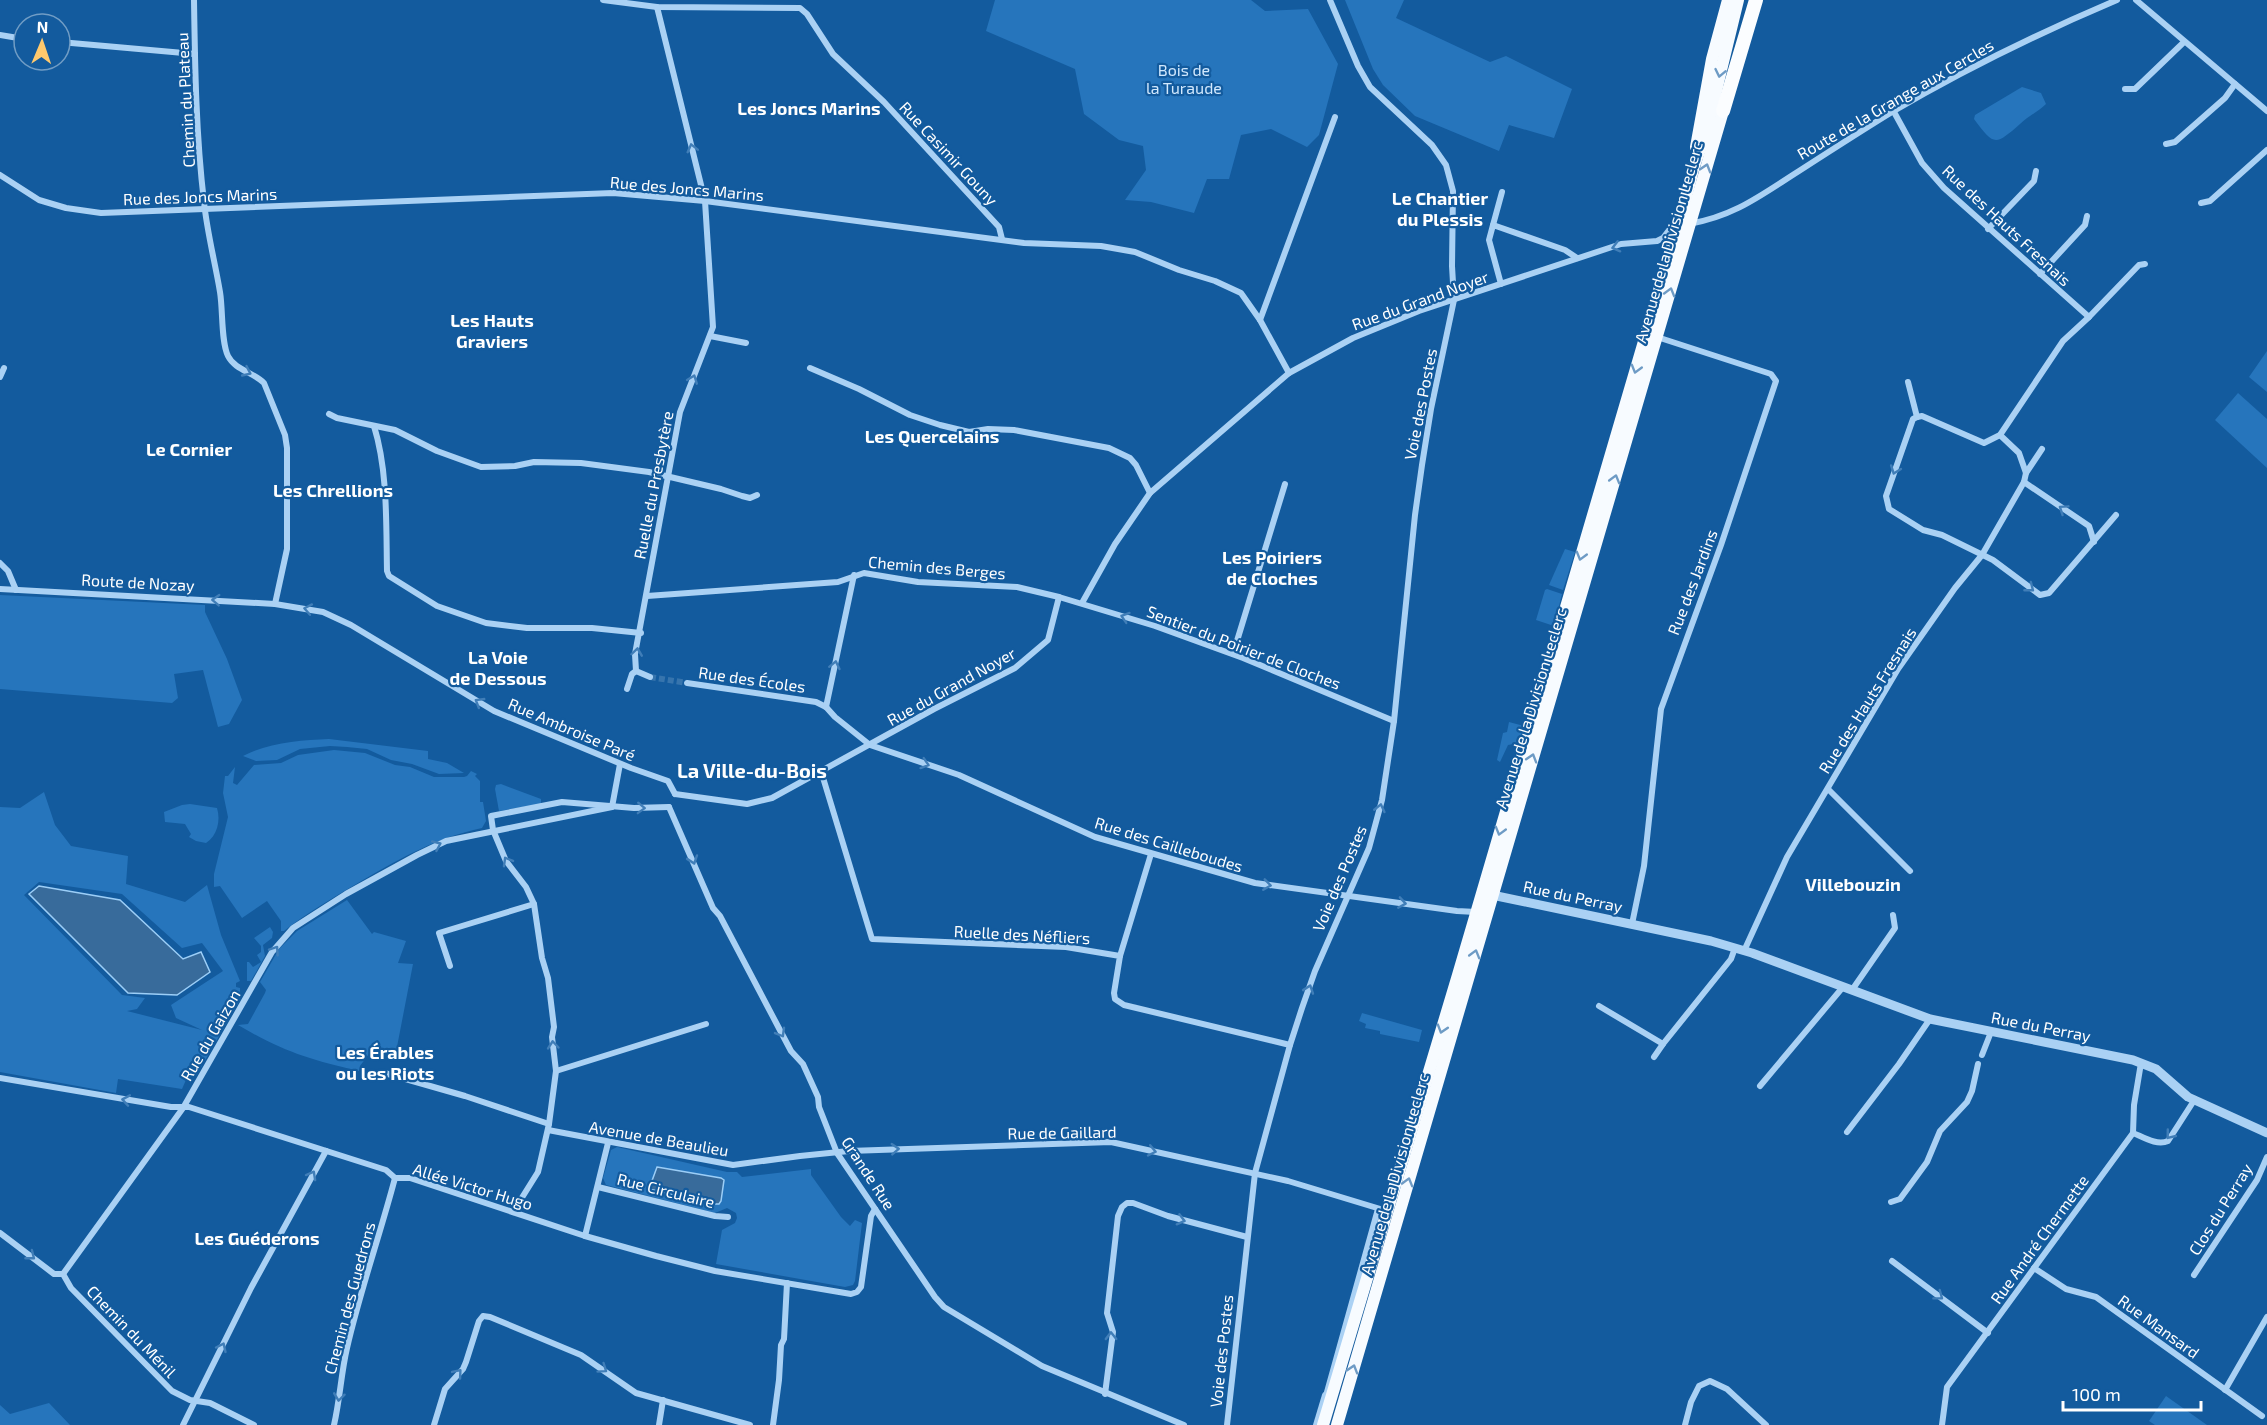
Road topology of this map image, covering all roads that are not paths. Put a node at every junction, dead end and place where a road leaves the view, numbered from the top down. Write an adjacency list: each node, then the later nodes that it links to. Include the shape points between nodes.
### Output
1 (194, 0): 12 (street, Chemin du Plateau)
2 (603, 0): 9 (street)
3 (1330, 0): 38 (street, Voie des Postes, via 1370,87 1432,145 1446,165 1453,191)
4 (1728, 0): 21 (main road, via 1710,69)
5 (1738, 0): 21 (main road, Avenue de la Division Leclerc, one-way to 21)
6 (1756, 0): 15 (highway, Avenue de la Division Leclerc)
7 (2117, 0): 17 (street, Route de la Grange aux Cercles, via 1972,66)
8 (2136, 0): 10 (street)
9 (657, 7): 25 (street, Ruelle du Presbytère, one-way to 9); 33 (street, Rue Casimir Gouny, via 800,8 832,54 884,102 999,227)
10 (2184, 42): 13 (street); 14 (street, via 2135,89)
11 (72, 43): 12 (street)
12 (195, 54): 27 (street, Chemin du Plateau)
13 (2235, 84): 16 (street); 19 (street, via 2175,142)
14 (2125, 90)
15 (1723, 111): 30 (main road, Avenue de la Division Leclerc, one-way to 15)
16 (2267, 111)
17 (1893, 112): 30 (street, Route de la Grange aux Cercles, via 1756,199 1719,218); 32 (street, Rue des Hauts Fresnais, via 1922,163)
18 (1335, 117): 40 (street)
19 (2166, 144)
20 (2267, 150): 26 (street, via 2210,201)
21 (1694, 166): 28 (main road, Avenue de la Division Leclerc)
22 (2036, 171): 32 (street, via 2034,181)
23 (0, 175): 27 (street, Rue des Joncs Marins, via 30,196 66,208 101,213)
24 (1502, 192): 31 (street)
25 (705, 201): 27 (street, Rue des Joncs Marins, via 613,193); 33 (street, Rue des Joncs Marins); 41 (street, Ruelle du Presbytère, via 713,327)
26 (2201, 203)
27 (205, 210): 69 (street, Chemin du Plateau, one-way to 69, via 227,355 236,367 258,376 264,383 285,435 287,549)
28 (1682, 212): 34 (street, Rue du Grand Noyer, one-way to 34, via 1657,241 1621,244); 94 (main road, Avenue de la Division Leclerc, one-way to 94)
29 (2087, 216): 36 (street, via 2085,225)
30 (1689, 224): 42 (main road, Avenue de la Division Leclerc, one-way to 30)
31 (1493, 225): 34 (street, via 1565,250); 37 (street, via 1489,240)
32 (1988, 229): 36 (street, Rue des Hauts Fresnais)
33 (1002, 239): 40 (street, Rue des Joncs Marins, via 1135,252 1241,293)
34 (1577, 258): 37 (street, Rue du Grand Noyer)
35 (2145, 264): 39 (street, via 2139,265)
36 (2040, 274): 39 (street, Rue des Hauts Fresnais)
37 (1501, 284): 38 (street, Rue du Grand Noyer)
38 (1454, 300): 46 (street, Rue du Grand Noyer, via 1379,327); 78 (street, Voie des Postes, via 1413,526)
39 (2089, 317): 52 (street, via 2063,341)
40 (1260, 320): 46 (street, Rue des Joncs Marins)
41 (710, 336): 43 (street); 55 (street, Ruelle du Presbytère, one-way to 41, via 680,412)
42 (1657, 337): 91 (main road, Avenue de la Division Leclerc, one-way to 42); 96 (street, Rue des Jardins, via 1771,374 1776,381 1661,709 1644,866)
43 (746, 343)
44 (4, 368): 47 (street)
45 (810, 368): 58 (street, via 940,425 969,432 1014,430 1109,448 1130,458)
46 (1289, 373): 58 (street, Rue du Grand Noyer)
47 (0, 377)
48 (1908, 382): 50 (street)
49 (329, 414): 51 (street)
50 (1917, 417): 52 (street, via 1984,442); 62 (street, one-way to 62, via 1886,496 1889,509 1923,530)
51 (374, 426): 55 (street, via 395,429 437,451 481,467 581,463); 71 (street, via 384,494 389,576 437,606 486,623)
52 (2000, 435): 54 (street, via 2019,453)
53 (2042, 449): 54 (street, Rue des Hauts Fresnais)
54 (2026, 473): 56 (street, Rue des Hauts Fresnais)
55 (668, 476): 59 (street, via 750,498); 67 (street, Ruelle du Presbytère)
56 (2024, 482): 61 (street, one-way to 56, via 2089,526); 62 (street, Rue des Hauts Fresnais)
57 (1285, 484): 72 (street)
58 (1150, 493): 70 (street, Rue du Grand Noyer)
59 (757, 495)
60 (2116, 515): 61 (street)
61 (2094, 542): 62 (street, one-way to 61, via 2044,596)
62 (1982, 555): 84 (street, Rue des Hauts Fresnais, via 1898,669)
63 (0, 563): 66 (street)
64 (854, 575): 67 (street, Chemin des Berges, via 838,582); 68 (street, Chemin des Berges, via 1017,587); 77 (street, one-way to 64)
65 (0, 589): 66 (street, Route de Nozay)
66 (16, 590): 69 (street, Route de Nozay, one-way to 66)
67 (647, 597): 71 (street, Ruelle du Presbytère)
68 (1059, 597): 70 (street, Chemin des Berges); 79 (street, Rue du Grand Noyer, via 1050,636 1041,648 998,678)
69 (275, 603): 82 (street, Rue Ambroise Paré, one-way to 69, via 494,711 335,617)
70 (1082, 603): 72 (street, Sentier du Poirier de Cloches, one-way to 70)
71 (641, 633): 73 (street, Ruelle du Presbytère, one-way to 71, via 635,654)
72 (1233, 654): 78 (street, Sentier du Poirier de Cloches)
73 (636, 671): 74 (street); 76 (street, Ruelle du Presbytère)
74 (650, 677)
75 (687, 683): 77 (street, Rue des Écoles, via 816,702)
76 (627, 689)
77 (826, 707): 80 (street, Rue des Écoles)
78 (1394, 721): 92 (street, Voie des Postes, one-way to 78, via 1377,824)
79 (886, 737): 80 (street, Rue du Grand Noyer); 81 (street, Rue du Grand Noyer)
80 (870, 745): 81 (street, Rue des Cailleboudes); 83 (street, Rue du Grand Noyer)
81 (887, 752): 89 (street, Rue des Cailleboudes, one-way to 89, via 959,775 1095,837)
82 (620, 764): 85 (street, Rue Ambroise Paré, via 668,781); 86 (street)
83 (821, 771): 85 (street, Rue du Grand Noyer, via 757,803); 98 (street, Ruelle des Néfliers, via 872,939 1066,947)
84 (1828, 789): 90 (street); 97 (street, Rue des Hauts Fresnais, via 1787,856)
85 (675, 794): 87 (street)
86 (612, 807): 87 (street, Rue du Gaizon, one-way to 87); 88 (street, Rue du Gaizon); 88 (street, Rue du Gaizon, via 562,802 490,816)
87 (669, 807): 123 (street, Grande Rue, one-way to 123, via 713,908 791,1051 801,1059)
88 (493, 830): 93 (street, one-way to 88, via 506,861); 116 (street, Rue du Gaizon, one-way to 88, via 278,944 296,926 417,855 446,841)
89 (1151, 854): 92 (street, Rue des Cailleboudes, one-way to 92, via 1255,883); 98 (street)
90 (1910, 871)
91 (1492, 895): 94 (street); 96 (street, Rue du Perray); 161 (main road, Avenue de la Division Leclerc, one-way to 91)
92 (1347, 896): 94 (street, Rue des Cailleboudes, one-way to 94); 106 (street, Voie des Postes, one-way to 92, via 1315,971)
93 (534, 904): 99 (street, via 439,933); 111 (street, one-way to 93, via 548,978)
94 (1476, 912): 130 (main road, Avenue de la Division Leclerc, one-way to 130)
95 (1893, 915): 100 (street, via 1895,928)
96 (1632, 924): 97 (street, Rue du Perray)
97 (1744, 951): 100 (street, Rue du Perray); 105 (street, Rue des Hauts Fresnais, via 1731,959)
98 (1120, 956): 106 (street, via 1114,993 1115,999 1124,1005)
99 (450, 966)
100 (1847, 988): 102 (street, Rue du Perray); 114 (street)
101 (1599, 1006): 105 (street)
102 (1930, 1019): 104 (street, Rue du Perray); 118 (street)
103 (706, 1024): 111 (street)
104 (1991, 1032): 107 (street); 109 (street, Rue du Perray)
105 (1663, 1044): 108 (street, Rue des Hauts Fresnais)
106 (1290, 1045): 125 (street, Voie des Postes)
107 (1982, 1055)
108 (1654, 1057)
109 (2141, 1063): 115 (street, Rue du Perray, via 2156,1069); 119 (street)
110 (1978, 1064): 128 (street, via 1967,1102 1940,1131 1927,1162 1900,1198)
111 (556, 1071): 117 (street)
112 (381, 1072): 117 (street, Avenue de Beaulieu, via 454,1092)
113 (0, 1078): 116 (street, Allée Victor Hugo, one-way to 113)
114 (1760, 1086)
115 (2195, 1099): 119 (street, one-way to 119, via 2168,1141 2156,1142); 120 (street, Rue du Perray)
116 (183, 1108): 122 (street, Allée Victor Hugo); 138 (street, Rue du Gaizon)
117 (548, 1127): 121 (street, Avenue de Beaulieu); 131 (street, via 538,1172)
118 (1846, 1132)
119 (2133, 1133): 137 (street, Rue André Chermette)
120 (2267, 1133)
121 (608, 1143): 123 (street, Avenue de Beaulieu, via 733,1165); 127 (street)
122 (326, 1151): 126 (street, Allée Victor Hugo, via 386,1170); 146 (street, one-way to 122)
123 (837, 1153): 125 (street, Rue de Gaillard, one-way to 125, via 1111,1142); 129 (street, Grande Rue)
124 (2267, 1157): 139 (street, Clos du Perray, via 2257,1179)
125 (1255, 1173): 130 (street, Rue de Gaillard); 135 (street, Voie des Postes)
126 (395, 1178): 131 (street, Allée Victor Hugo, via 410,1178); 153 (street, Chemin des Guedrons, one-way to 153, via 348,1345)
127 (598, 1187): 132 (street, Rue Circulaire); 134 (street)
128 (1891, 1202)
129 (875, 1209): 140 (street, Allée Victor Hugo, via 857,1292); 145 (street, Grande Rue, via 944,1307 1042,1366)
130 (1383, 1210): 144 (street); 149 (main road, Avenue de la Division Leclerc)
131 (513, 1212): 134 (street, Allée Victor Hugo)
132 (728, 1217)
133 (0, 1233): 138 (street, one-way to 138, via 54,1274)
134 (585, 1236): 140 (street, Allée Victor Hugo, via 715,1271)
135 (1247, 1237): 145 (street, one-way to 135, via 1113,1332 1107,1313 1122,1207 1136,1204); 159 (street, Voie des Postes)
136 (1892, 1261): 142 (street, one-way to 142)
137 (2034, 1268): 142 (street, Rue André Chermette); 143 (street, Rue Mansard, via 2066,1289 2096,1297)
138 (63, 1274): 146 (street, Chemin du Ménil, via 71,1287 172,1391)
139 (2194, 1275)
140 (787, 1283): 157 (street)
141 (2267, 1317): 143 (street)
142 (1988, 1333): 163 (street, Rue André Chermette, via 1947,1387)
143 (2225, 1390): 148 (street, Rue Mansard)
144 (1326, 1392): 149 (street); 160 (street)
145 (1105, 1394): 158 (street, Grande Rue)
146 (194, 1399): 151 (street); 152 (street, Chemin du Ménil, via 210,1402)
147 (663, 1401): 154 (street, one-way to 147, via 445,1389 463,1369 483,1316 581,1355 636,1392); 155 (street); 156 (street)
148 (2262, 1416)
149 (1324, 1420)
150 (1764, 1424): 162 (street, via 1727,1389 1710,1381 1699,1386)
151 (183, 1425)
152 (254, 1425)
153 (334, 1425)
154 (434, 1425)
155 (659, 1425)
156 (750, 1425)
157 (773, 1425)
158 (1184, 1425)
159 (1227, 1425)
160 (1316, 1425)
161 (1336, 1425)
162 (1685, 1425)
163 (1942, 1425)

